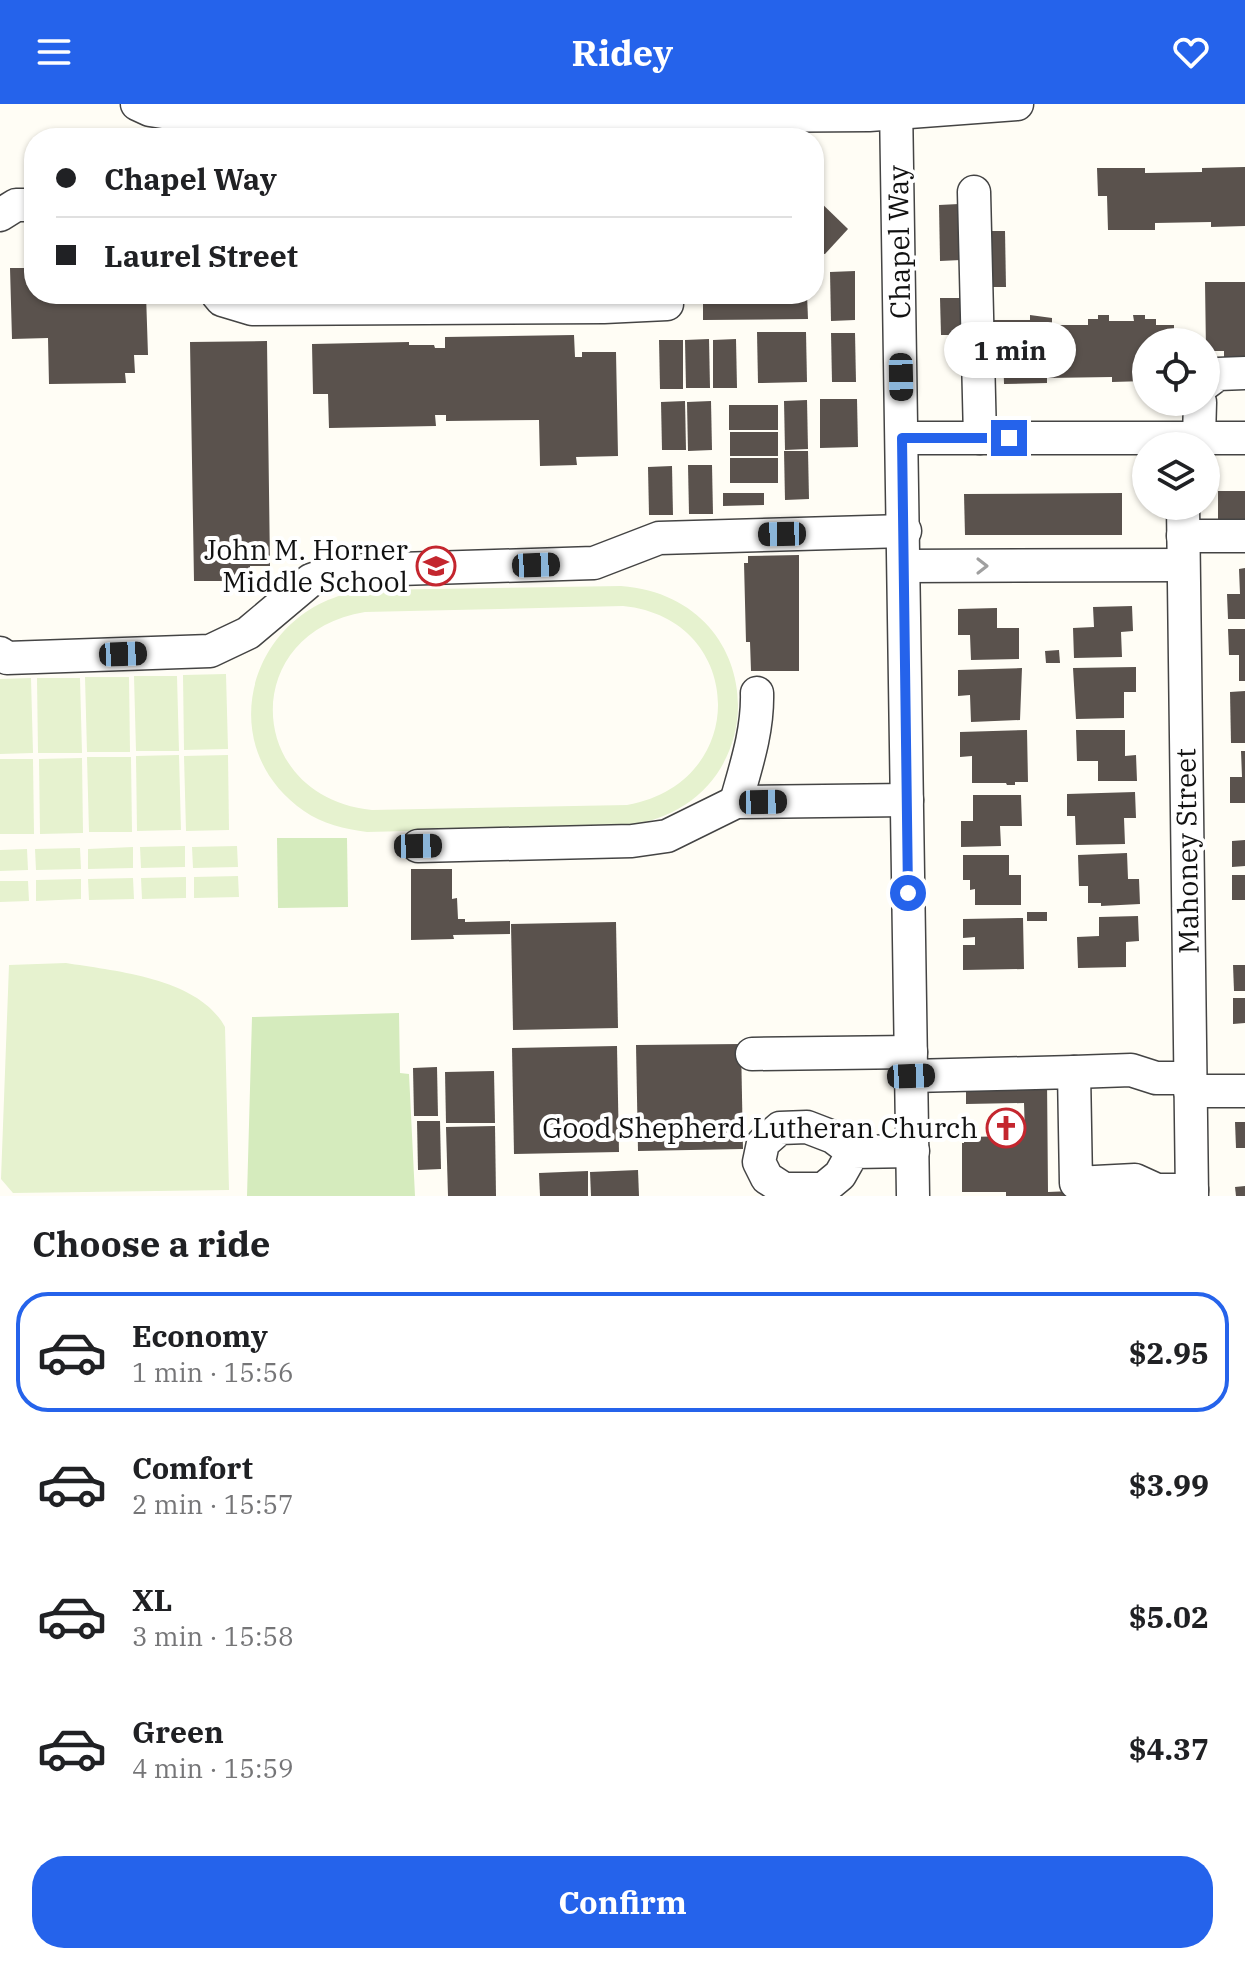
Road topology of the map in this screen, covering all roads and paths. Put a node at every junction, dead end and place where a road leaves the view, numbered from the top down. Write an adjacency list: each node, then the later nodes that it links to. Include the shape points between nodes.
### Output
1 (137, 104): 5 (street)
2 (1017, 104): 3 (street)
3 (896, 108): 6 (street); 14 (street, Chapel Way)
4 (563, 110): 5 (street, via 214,120); 6 (street)
5 (193, 127)
6 (600, 127)
7 (974, 192): 15 (street)
8 (24, 205): 9 (street)
9 (0, 215)
10 (235, 304): 11 (street, via 252,309)
11 (472, 304)
12 (1245, 373): 13 (street)
13 (1220, 374)
14 (902, 438): 15 (street); 19 (street, Chapel Way)
15 (980, 438): 18 (street)
16 (1245, 438): 17 (street)
17 (1220, 439)
18 (1132, 440)
19 (905, 531): 22 (street, Chapel Way); 23 (street, via 659,538 594,563 336,571 311,580 248,633 210,651 7,658)
20 (1183, 536): 21 (street); 22 (street, one-way to 20); 31 (street, Mahoney Street)
21 (1245, 536)
22 (904, 566): 25 (street, Chapel Way)
23 (0, 653)
24 (757, 693): 26 (street, via 753,743)
25 (907, 800): 26 (street); 29 (street, Chapel Way)
26 (736, 802): 27 (street, via 667,836 632,841)
27 (418, 846)
28 (752, 1054): 29 (street)
29 (911, 1064): 30 (street); 33 (street, Chapel Way)
30 (1074, 1072): 31 (street, via 1131,1070); 35 (street, via 1076,1183 1135,1180 1157,1190)
31 (1190, 1085): 32 (street); 35 (street, Mahoney Street)
32 (1245, 1091)
33 (913, 1151): 34 (street); 36 (street, Chapel Way)
34 (853, 1152)
35 (1192, 1193)
36 (913, 1196)

